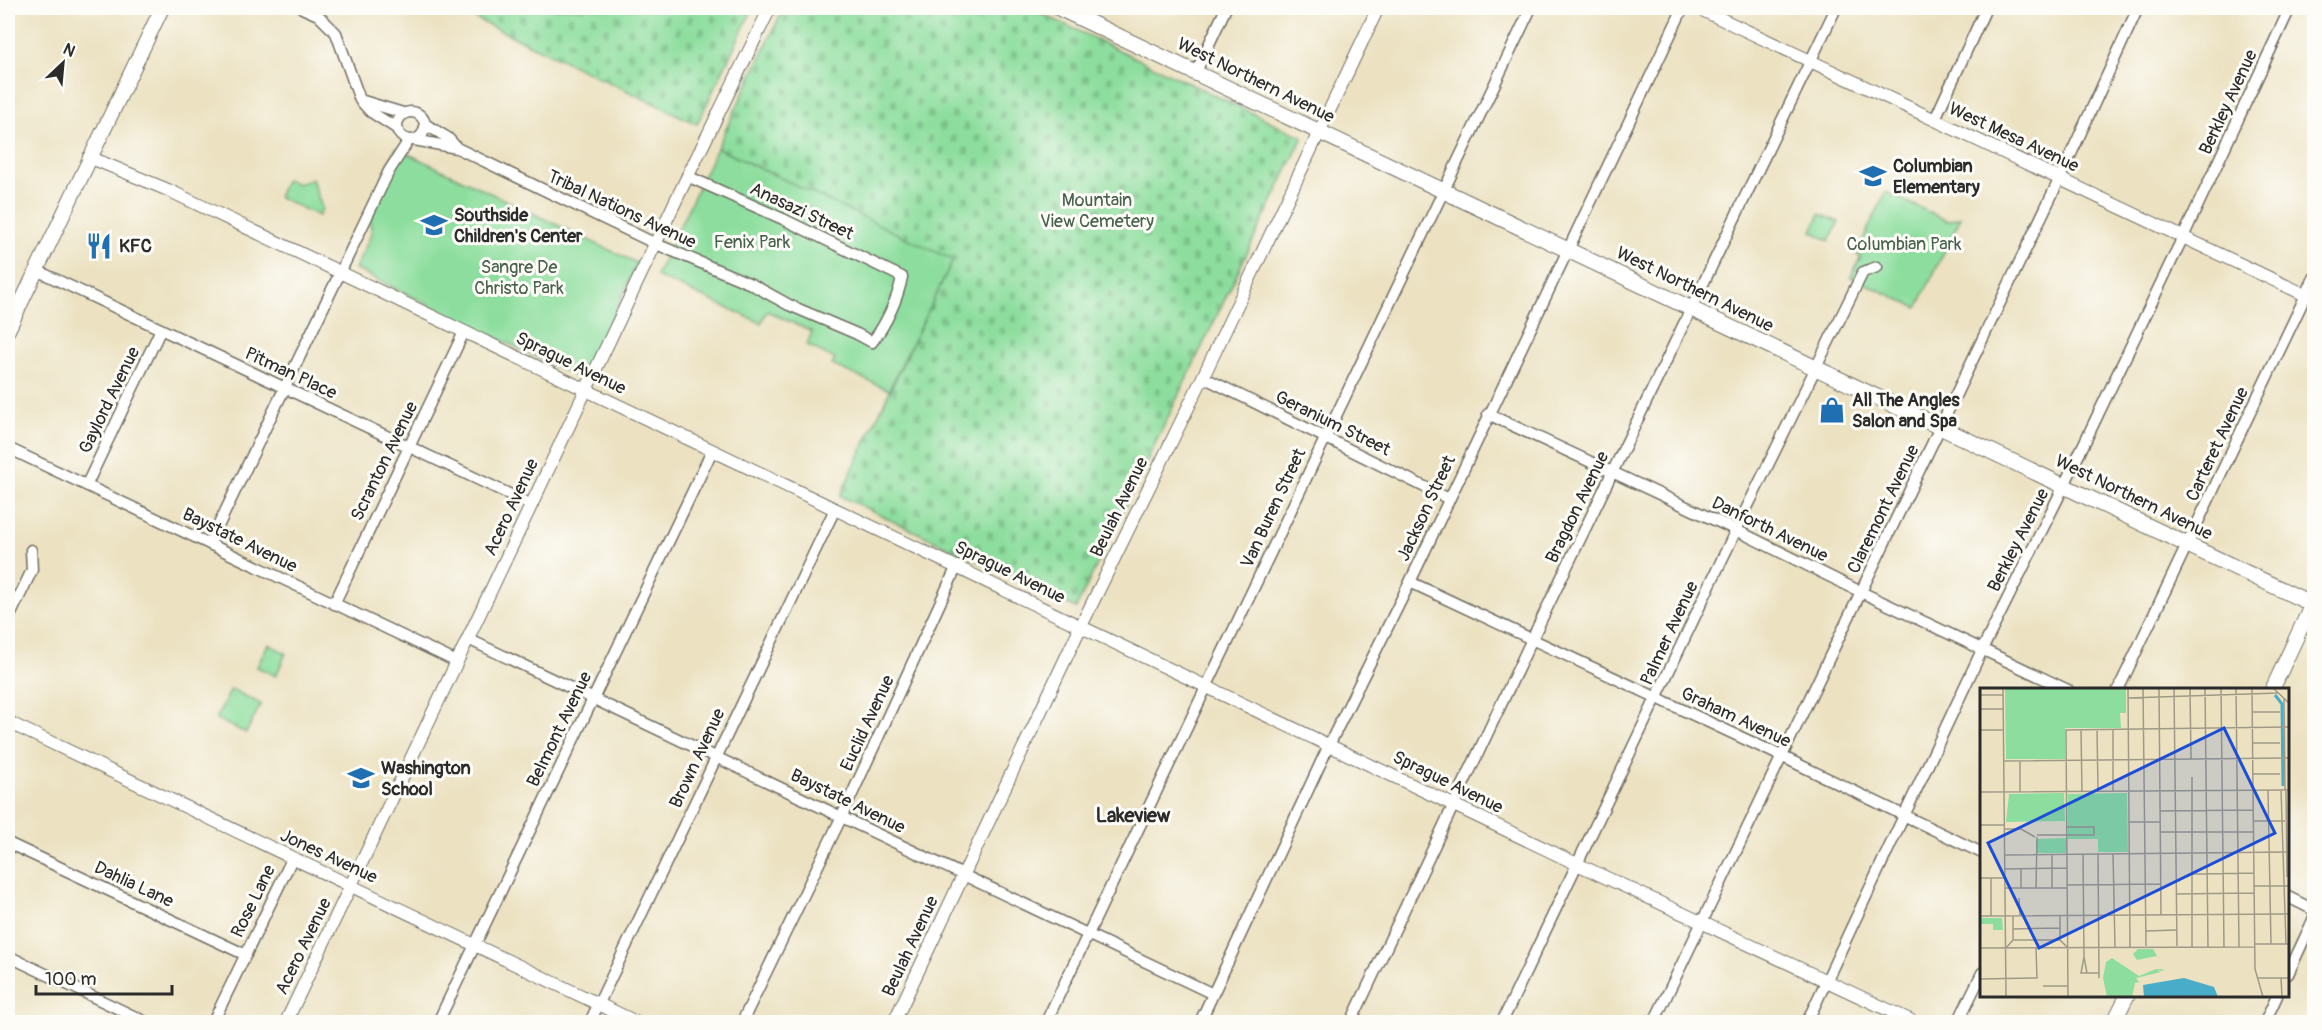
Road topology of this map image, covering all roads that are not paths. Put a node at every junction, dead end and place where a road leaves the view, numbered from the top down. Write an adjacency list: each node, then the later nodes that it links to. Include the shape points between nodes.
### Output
1 (162, 8): 24 (main road)
2 (302, 8): 16 (street, via 318,15 336,33)
3 (770, 8): 26 (street, Acero Avenue)
4 (1226, 8): 15 (street)
5 (1378, 8): 21 (street, Beulah Avenue)
6 (1531, 8): 28 (street, Van Buren Street)
7 (1683, 8): 31 (street, Jackson Street)
8 (1698, 8): 14 (street, West Mesa Avenue)
9 (1836, 8): 14 (street, Bragdon Avenue)
10 (1986, 8): 18 (street)
11 (2138, 8): 27 (street, Claremont Avenue)
12 (2290, 8): 29 (street, Berkley Avenue)
13 (1068, 9): 15 (main road, West Northern Avenue)
14 (1811, 61): 18 (street, West Mesa Avenue); 37 (street, Bragdon Avenue)
15 (1196, 72): 21 (main road, West Northern Avenue)
16 (360, 100): 17 (street); 20 (street)
17 (403, 113): 19 (street, via 417,113); 20 (street, via 397,120)
18 (1935, 119): 27 (street, West Mesa Avenue)
19 (425, 124): 22 (street, via 421,136); 23 (street)
20 (397, 130): 22 (street, via 405,139); 25 (street)
21 (1318, 131): 28 (main road, West Northern Avenue); 43 (street, Beulah Avenue)
22 (412, 140): 23 (street); 25 (street)
23 (457, 148): 30 (street, Tribal Nations Avenue)
24 (89, 157): 33 (main road); 34 (street, Sprague Avenue, via 168,190)
25 (389, 171): 34 (street)
26 (687, 176): 30 (street, Acero Avenue); 41 (street, Anasazi Street, via 902,277)
27 (2060, 178): 29 (street, West Mesa Avenue); 47 (street, Claremont Avenue)
28 (1443, 190): 31 (main road, West Northern Avenue); 48 (street, Van Buren Street)
29 (2183, 237): 36 (street, West Mesa Avenue); 54 (street, Berkley Avenue)
30 (656, 244): 41 (street, Tribal Nations Avenue, via 752,284); 45 (street, Acero Avenue)
31 (1568, 249): 37 (main road, West Northern Avenue); 46 (street, Jackson Street)
32 (1877, 267): 42 (street, Palmer Avenue, via 1863,272)
33 (36, 270): 38 (street, Pitman Place); 39 (main road)
34 (339, 273): 40 (street, Sprague Avenue); 44 (street)
35 (2314, 278): 36 (street, Carteret Avenue)
36 (2311, 297): 60 (street, Carteret Avenue)
37 (1692, 309): 42 (main road, West Northern Avenue); 52 (street, Bragdon Avenue)
38 (161, 329): 44 (street, Pitman Place); 53 (street, Gaylord Avenue)
39 (8, 330)
40 (464, 332): 45 (street, Sprague Avenue); 50 (street, Scranton Avenue)
41 (872, 342)
42 (1816, 367): 47 (main road, West Northern Avenue); 58 (street, Palmer Avenue)
43 (1203, 377): 48 (street, Geranium Street); 68 (street, Beulah Avenue)
44 (284, 388): 50 (street, Pitman Place); 59 (street)
45 (587, 391): 51 (street, Sprague Avenue); 56 (street, Acero Avenue)
46 (1488, 414): 52 (street, Danforth Avenue); 55 (street, Jackson Street)
47 (1940, 426): 54 (main road, West Northern Avenue); 64 (street, Claremont Avenue)
48 (1324, 437): 55 (street, Geranium Street); 73 (street, Van Buren Street)
49 (8, 447): 53 (street, Baystate Avenue)
50 (409, 447): 56 (street, Pitman Place); 66 (street, Scranton Avenue)
51 (712, 451): 57 (street, Sprague Avenue); 77 (street, Belmont Avenue)
52 (1612, 472): 58 (street, Danforth Avenue); 70 (street, Bragdon Avenue)
53 (87, 484): 59 (street, Baystate Avenue)
54 (2064, 485): 60 (main road, West Northern Avenue); 71 (street, Berkley Avenue)
55 (1449, 499): 63 (street, Jackson Street)
56 (532, 505): 69 (street, Acero Avenue)
57 (835, 509): 62 (street, Sprague Avenue); 82 (street, Brown Avenue)
58 (1736, 530): 64 (street, Danforth Avenue); 78 (street, Palmer Avenue)
59 (210, 543): 66 (street, Baystate Avenue)
60 (2188, 544): 65 (main road, West Northern Avenue); 75 (street, Carteret Avenue)
61 (32, 550): 67 (street, via 32,570)
62 (957, 566): 68 (street, Sprague Avenue); 84 (street, Euclid Avenue)
63 (1410, 582): 70 (street, Graham Avenue); 80 (street, Jackson Street)
64 (1861, 592): 71 (street, Danforth Avenue); 81 (street, Claremont Avenue)
65 (2314, 603): 76 (main road)
66 (334, 604): 72 (street, Baystate Avenue)
67 (8, 620)
68 (1081, 626): 73 (street, Sprague Avenue); 90 (street, Beulah Avenue)
69 (468, 639): 72 (street, Acero Avenue); 77 (street, Baystate Avenue)
70 (1532, 639): 78 (street, Graham Avenue); 83 (street, Bragdon Avenue)
71 (1982, 650): 74 (street, Danforth Avenue); 85 (street, Berkley Avenue)
72 (457, 662): 91 (street, Acero Avenue)
73 (1207, 687): 80 (street, Sprague Avenue); 96 (street, Van Buren Street)
74 (2064, 688)
75 (2119, 688)
76 (2273, 688)
77 (592, 698): 82 (street, Baystate Avenue); 97 (street, Belmont Avenue)
78 (1657, 698): 81 (street, Graham Avenue); 89 (street, Palmer Avenue)
79 (8, 722): 88 (street, Jones Avenue)
80 (1329, 745): 83 (street, Sprague Avenue); 103 (street, Jackson Street)
81 (1781, 756): 85 (street, Graham Avenue); 95 (street, Claremont Avenue)
82 (716, 757): 84 (street, Baystate Avenue); 106 (street, Brown Avenue)
83 (1454, 804): 89 (street, Sprague Avenue); 117 (street, Bragdon Avenue)
84 (842, 816): 90 (street, Baystate Avenue); 113 (street, Euclid Avenue)
85 (1904, 816): 87 (street, Graham Avenue); 102 (street, Berkley Avenue)
86 (8, 843): 98 (street, Dahlia Lane)
87 (1980, 852)
88 (291, 859): 91 (street, Jones Avenue); 98 (street, Rose Lane)
89 (1577, 864): 95 (street, Sprague Avenue); 118 (street, Palmer Avenue)
90 (963, 875): 96 (street, Baystate Avenue); 114 (street, Beulah Avenue)
91 (352, 887): 97 (street, Jones Avenue); 109 (street, Acero Avenue)
92 (2289, 898): 93 (street)
93 (2314, 910)
94 (2314, 918): 100 (street)
95 (1703, 923): 102 (street, Sprague Avenue); 119 (street, Claremont Avenue)
96 (1088, 934): 103 (street, Baystate Avenue); 115 (street, Van Buren Street)
97 (474, 946): 106 (street, Jones Avenue); 110 (street, Belmont Avenue)
98 (246, 955): 108 (street, Rose Lane)
99 (8, 956): 107 (street)
100 (2289, 972)
101 (1980, 977): 122 (street)
102 (1826, 981): 120 (street, Berkley Avenue); 121 (street, Sprague Avenue)
103 (1214, 994): 116 (street, Jackson Street)
104 (2127, 997): 123 (main road)
105 (2277, 997): 124 (street)
106 (598, 1005): 111 (street, Brown Avenue); 112 (street, Jones Avenue)
107 (146, 1023)
108 (213, 1023)
109 (286, 1023)
110 (438, 1023)
111 (590, 1023)
112 (636, 1023)
113 (742, 1023)
114 (894, 1023)
115 (1046, 1023)
116 (1200, 1023)
117 (1351, 1023)
118 (1502, 1023)
119 (1654, 1023)
120 (1807, 1023)
121 (1914, 1023)
122 (1958, 1023)
123 (2114, 1023)
124 (2265, 1023)

